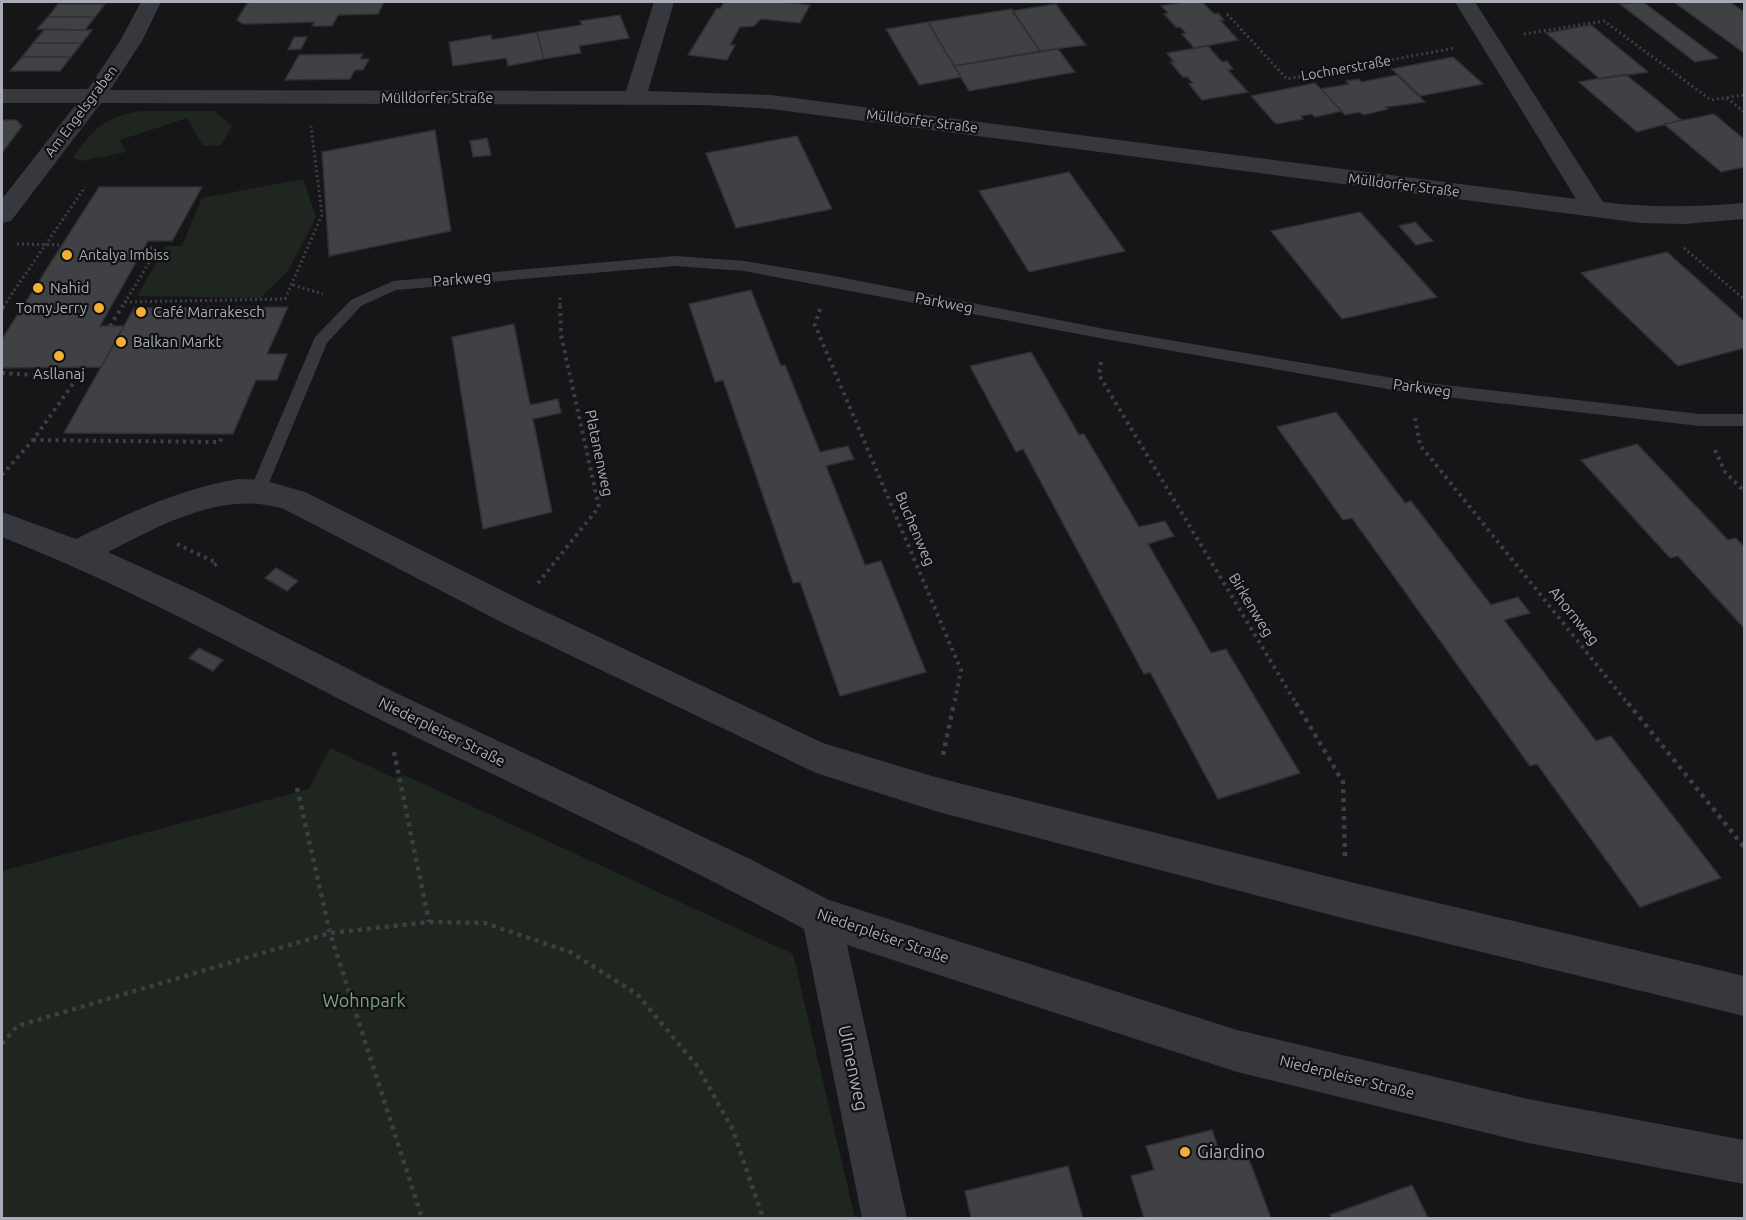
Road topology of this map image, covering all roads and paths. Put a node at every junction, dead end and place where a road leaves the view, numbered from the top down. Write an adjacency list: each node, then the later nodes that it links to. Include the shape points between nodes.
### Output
1 (151, 2): 8 (street, Am Engelsgraben)
2 (664, 2): 10 (street)
3 (1465, 2): 5 (street)
4 (1227, 15): 5 (path, Lochnerstraße, via 1287,79)
5 (1491, 42): 11 (path, via 1604,21 1711,100); 14 (street)
6 (1744, 95): 11 (path)
7 (2, 96): 8 (street, Mülldorfer Straße)
8 (94, 97): 9 (street, Mülldorfer Straße); 16 (street, Am Engelsgraben)
9 (308, 97): 10 (street, Mülldorfer Straße); 25 (path, via 322,214)
10 (635, 98): 14 (street, Mülldorfer Straße, via 771,102)
11 (1727, 98): 12 (path)
12 (1744, 112)
13 (85, 187): 18 (path)
14 (1595, 209): 15 (street, Mülldorfer Straße, via 1673,216)
15 (1744, 211)
16 (2, 215)
17 (12, 243): 18 (path)
18 (43, 245): 19 (path); 28 (path)
19 (62, 245)
20 (144, 248): 26 (path, via 158,248)
21 (559, 270): 22 (lane, Parkweg, via 675,261 744,266); 40 (lane, Parkweg, via 393,286 356,303 320,341); 44 (path, Platanenweg, via 561,335 599,507)
22 (829, 280): 30 (lane, Parkweg); 47 (path, Buchenweg, via 815,325 961,670)
23 (1729, 286): 24 (path)
24 (1744, 299)
25 (285, 300): 26 (path); 27 (path)
26 (125, 302): 29 (path)
27 (282, 307)
28 (2, 309)
29 (110, 326)
30 (1105, 334): 34 (lane, Parkweg); 49 (path, Birkenweg, via 1099,375 1343,782)
31 (85, 367): 33 (path)
32 (2, 373): 33 (path)
33 (78, 378): 38 (path)
34 (1410, 387): 35 (lane, Parkweg); 48 (path, Ahornweg, via 1420,445)
35 (1700, 420): 36 (lane, Parkweg); 41 (path, via 1725,472)
36 (1744, 420)
37 (223, 434): 38 (path, via 220,442)
38 (33, 440): 39 (path)
39 (2, 476)
40 (258, 490): 43 (street, via 216,495 176,507 124,528); 44 (street, via 294,500)
41 (1744, 491)
42 (2, 524): 43 (street, Niederpleiser Straße)
43 (78, 553): 50 (street, Niederpleiser Straße)
44 (515, 613): 47 (street, via 816,757)
45 (392, 745): 51 (path)
46 (297, 788): 52 (path)
47 (935, 794): 49 (street)
48 (1744, 847)
49 (1346, 900): 53 (street)
50 (821, 917): 55 (street, Niederpleiser Straße, via 1237,1051 1528,1121); 58 (street, Ulmenweg)
51 (429, 922): 52 (path); 57 (path, via 485,923 570,952 637,994 698,1067 733,1130)
52 (330, 933): 54 (path, via 17,1026); 56 (path)
53 (1744, 996)
54 (2, 1044)
55 (1744, 1162)
56 (422, 1218)
57 (763, 1218)
58 (885, 1218)

